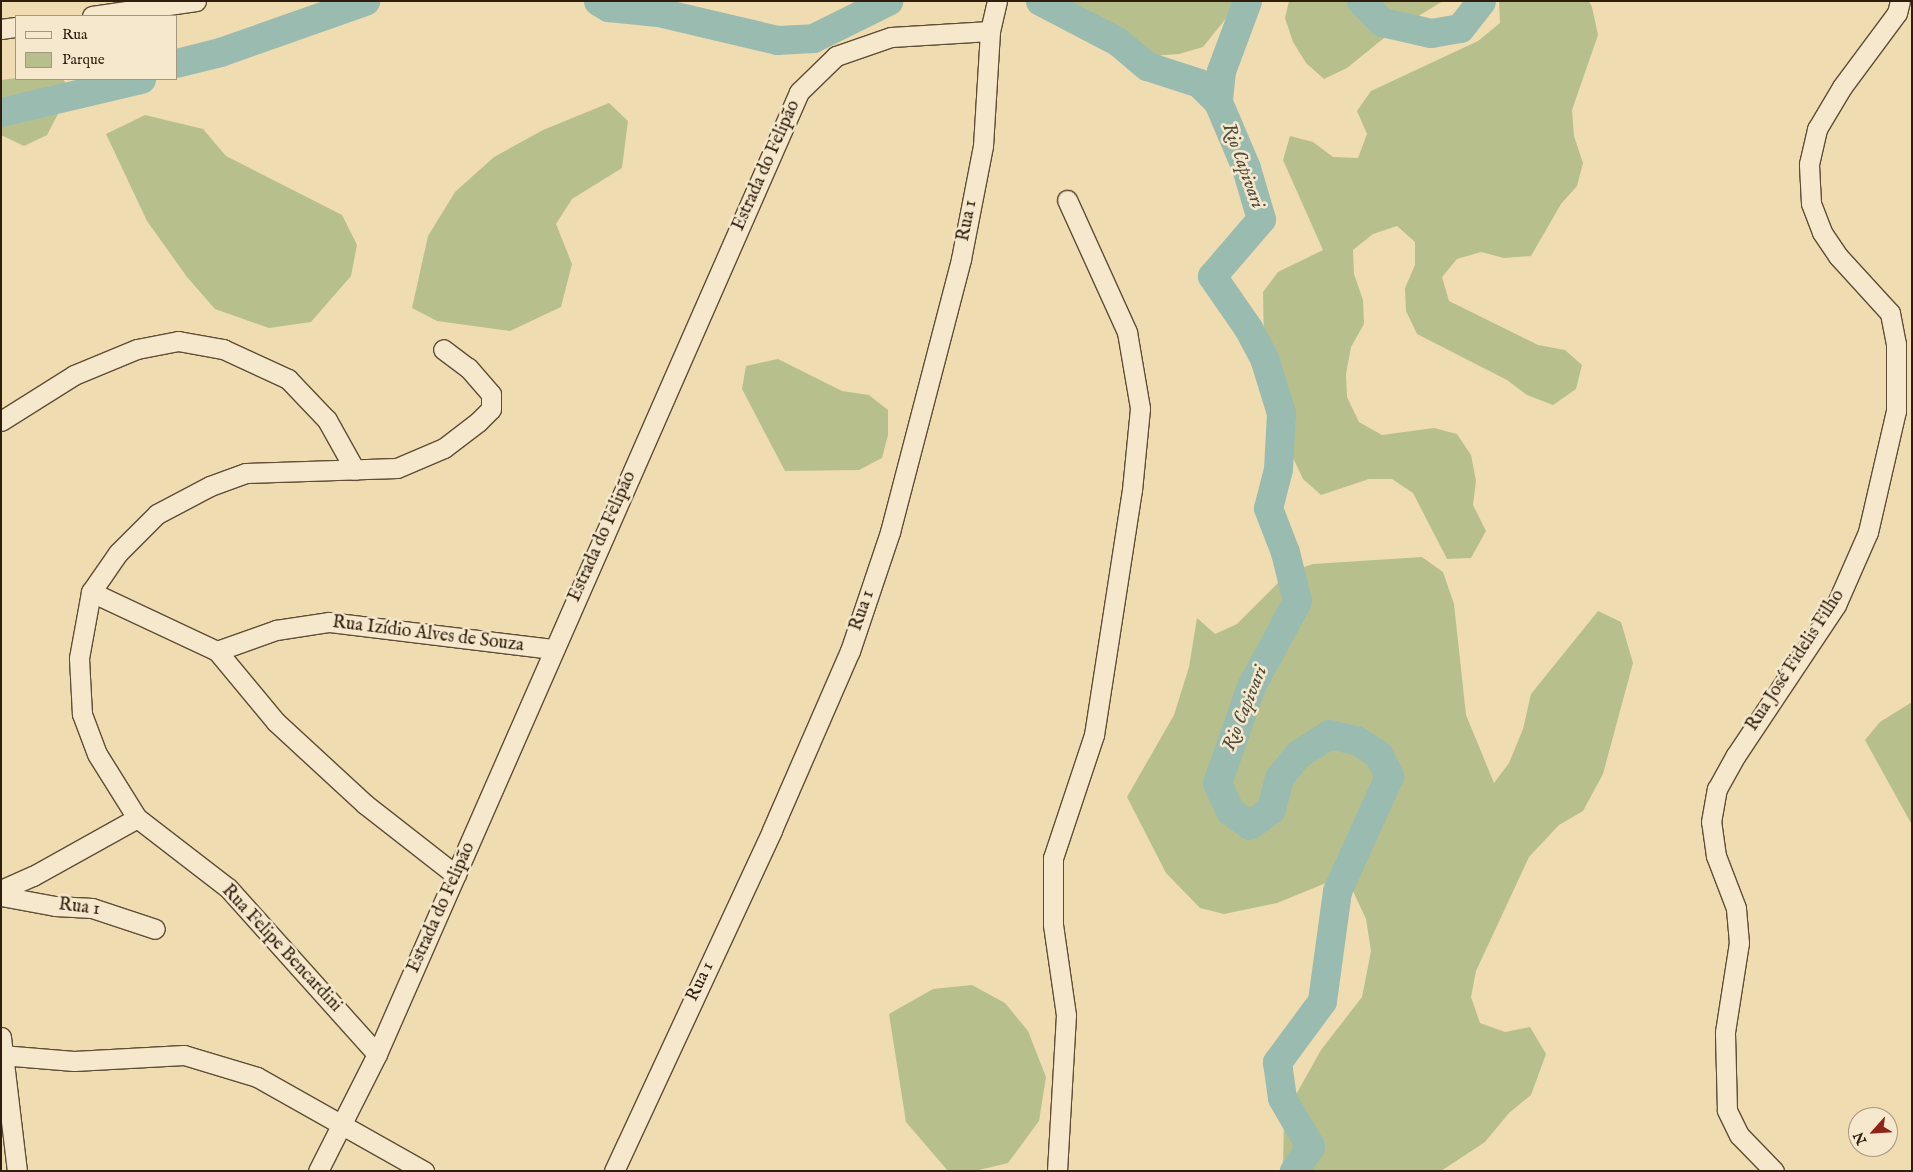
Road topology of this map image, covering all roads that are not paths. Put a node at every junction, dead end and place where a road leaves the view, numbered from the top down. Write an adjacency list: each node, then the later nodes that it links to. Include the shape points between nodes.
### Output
1 (196, 1): 3 (street)
2 (1900, 1): 28 (street, Rua José Fidelis Filho, via 1897,13 1842,87 1818,129 1809,164 1811,202 1822,232 1838,256 1890,313 1896,344 1896,411 1868,532 1836,605 1736,755 1717,789 1711,822 1716,856 1736,908 1739,942 1725,1032 1727,1110 1739,1135)
3 (161, 4): 4 (street)
4 (98, 15)
5 (993, 16): 13 (street, Estrada do Felipão, via 891,37 836,56 799,92); 26 (street, Rua 1, via 983,146 961,260 887,541 834,687 772,830)
6 (15, 27): 7 (street)
7 (1, 29)
8 (1067, 200): 27 (street, via 1126,332 1140,408 1132,490 1094,735 1053,858 1054,925 1066,1015)
9 (443, 349): 11 (street, Rua Felipe Bencardini, via 468,368 491,394 491,409 444,448 397,468)
10 (1, 421): 11 (street, via 74,375 137,349 178,341 223,349 288,379 327,420)
11 (354, 470): 12 (street, Rua Felipe Bencardini, via 246,473 210,486 157,514 118,552)
12 (91, 592): 14 (street); 15 (street, Rua Felipe Bencardini, via 79,658 82,714 96,754)
13 (553, 650): 14 (street, Rua Izídio Alves de Souza, via 329,622 276,630); 16 (street, Estrada do Felipão)
14 (217, 651): 16 (street, via 276,722 365,804)
15 (137, 818): 17 (street, via 49,868); 21 (street, Rua Felipe Bencardini, via 228,888)
16 (456, 876): 21 (street, Estrada do Felipão)
17 (1, 890)
18 (1, 896): 19 (street, Rua 1, via 55,906 92,908 119,914)
19 (155, 929)
20 (2, 1049): 22 (street, via 74,1061 184,1055 250,1073); 23 (street)
21 (377, 1054): 22 (street, Estrada do Felipão)
22 (340, 1123): 24 (street, Estrada do Felipão); 25 (street)
23 (17, 1171)
24 (318, 1171)
25 (424, 1171)
26 (614, 1171)
27 (1057, 1171)
28 (1774, 1171)

